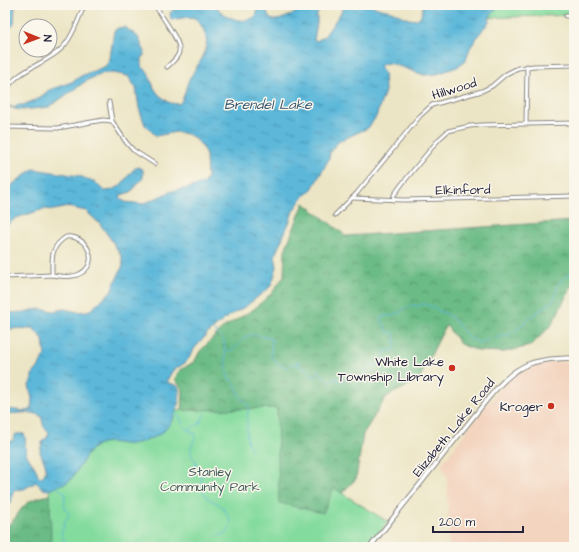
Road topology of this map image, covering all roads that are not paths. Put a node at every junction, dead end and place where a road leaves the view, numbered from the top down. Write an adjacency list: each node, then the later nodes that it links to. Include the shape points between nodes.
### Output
1 (86, 5): 8 (street, via 81,8 70,36 62,48 20,74)
2 (155, 5): 7 (street, via 177,40 179,48 179,53)
3 (566, 16): 4 (street)
4 (574, 16)
5 (574, 65): 6 (street, Hillwood)
6 (527, 66): 12 (street); 16 (street, Hillwood, via 512,71 482,91 428,107)
7 (167, 67)
8 (5, 92)
9 (109, 102): 10 (street)
10 (112, 121): 13 (street, via 103,120 58,128); 14 (street, via 133,150)
11 (574, 123): 12 (street)
12 (526, 124): 17 (street, via 470,126 448,131 402,184)
13 (5, 127)
14 (155, 164)
15 (574, 196): 17 (street, Elkinford)
16 (352, 198): 17 (street, Elkinford); 18 (street, Hillwood)
17 (393, 200)
18 (335, 215)
19 (52, 276): 19 (street, via 70,276 82,272 90,261 89,250 72,236 60,241 53,252); 20 (street)
20 (5, 278)
21 (574, 358): 22 (street, Elizabeth Lake Road, via 532,362 505,378)
22 (370, 547)

